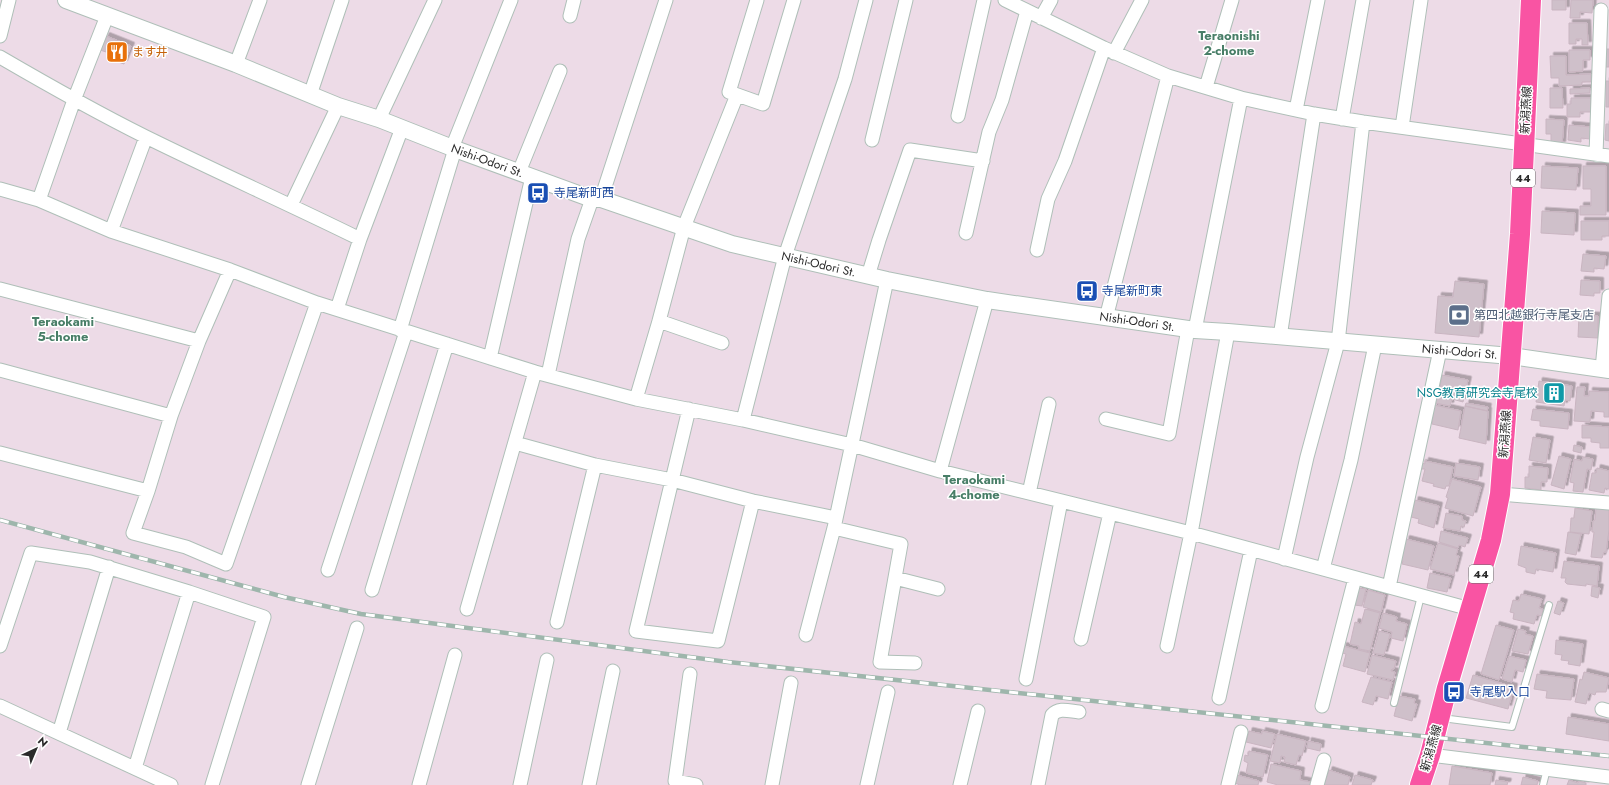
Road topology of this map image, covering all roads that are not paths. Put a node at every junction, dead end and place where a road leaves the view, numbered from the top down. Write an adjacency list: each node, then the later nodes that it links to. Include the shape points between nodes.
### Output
1 (9, 0): 27 (street)
2 (66, 0): 22 (street, Nishi-Odori St.)
3 (260, 0): 30 (street)
4 (342, 0): 34 (street)
5 (435, 0): 43 (street)
6 (512, 0): 50 (street)
7 (574, 0): 25 (street)
8 (666, 0): 55 (street)
9 (757, 0): 35 (street, via 729,92)
10 (794, 0): 35 (street, via 763,104)
11 (866, 0): 63 (street, via 845,79)
12 (906, 0): 48 (street)
13 (984, 0): 41 (street)
14 (1005, 0): 24 (street)
15 (1051, 0): 26 (street)
16 (1142, 0): 28 (street)
17 (1232, 0): 33 (street)
18 (1318, 0): 39 (street)
19 (1363, 0): 42 (street)
20 (1421, 0): 46 (street)
21 (1531, 0): 49 (main road, 新潟燕線 / 44)
22 (100, 9): 30 (street, Nishi-Odori St.); 37 (street)
23 (1601, 10): 51 (street)
24 (1027, 11): 26 (street); 52 (street)
25 (570, 16)
26 (1041, 18): 28 (street)
27 (0, 36)
28 (1109, 50): 32 (street); 62 (street, via 1048,199)
29 (0, 57): 37 (street)
30 (236, 64): 34 (street, Nishi-Odori St.)
31 (560, 71): 53 (street)
32 (1168, 76): 33 (street); 72 (street)
33 (1206, 87): 36 (street)
34 (310, 95): 38 (street, Nishi-Odori St.)
35 (737, 95): 58 (street)
36 (1241, 98): 39 (street); 74 (street)
37 (74, 100): 47 (street); 56 (street)
38 (338, 106): 43 (street, Nishi-Odori St.); 57 (street)
39 (1296, 110): 40 (street)
40 (1314, 114): 42 (street); 77 (street)
41 (958, 116)
42 (1342, 119): 44 (street)
43 (379, 120): 45 (street, Nishi-Odori St.)
44 (1363, 122): 46 (street); 79 (street)
45 (402, 128): 50 (street, Nishi-Odori St.); 61 (street)
46 (1402, 128): 49 (street)
47 (146, 137): 57 (street); 59 (street)
48 (872, 140)
49 (1525, 144): 51 (street); 84 (main road, 新潟燕線 / 44)
50 (453, 149): 53 (street, Nishi-Odori St.); 75 (street)
51 (1603, 155)
52 (983, 161): 60 (street); 65 (street, via 910,150)
53 (525, 175): 55 (street, Nishi-Odori St.); 85 (street)
54 (0, 189): 56 (street)
55 (597, 199): 58 (street, Nishi-Odori St.); 89 (street, via 578,240)
56 (39, 200): 59 (street)
57 (291, 204): 61 (street)
58 (684, 227): 63 (street, Nishi-Odori St., via 732,244); 73 (street)
59 (111, 231): 64 (street)
60 (966, 233)
61 (360, 239): 71 (street)
62 (1037, 250)
63 (786, 256): 65 (street, Nishi-Odori St.); 95 (street)
64 (230, 270): 70 (street); 78 (street)
65 (868, 276): 66 (street, Nishi-Odori St.)
66 (887, 280): 69 (street, Nishi-Odori St.); 97 (street)
67 (0, 289): 78 (street)
68 (1609, 296): 87 (street)
69 (987, 300): 72 (street, Nishi-Odori St.); 100 (street)
70 (318, 303): 71 (street); 102 (street, via 226,564 186,547 133,533)
71 (337, 309): 75 (street)
72 (1106, 318): 74 (street, Nishi-Odori St.)
73 (659, 322): 80 (street); 90 (street)
74 (1191, 330): 76 (street, Nishi-Odori St.); 94 (street, via 1169,434)
75 (403, 331): 81 (street); 115 (street)
76 (1228, 332): 77 (street, Nishi-Odori St.); 110 (street)
77 (1280, 337): 79 (street, Nishi-Odori St.)
78 (199, 341): 93 (street)
79 (1338, 342): 82 (street, Nishi-Odori St.); 112 (street, via 1306,458)
80 (722, 343)
81 (447, 344): 85 (street); 120 (street)
82 (1375, 345): 83 (street, Nishi-Odori St.); 114 (street)
83 (1440, 350): 84 (street, Nishi-Odori St.); 118 (street)
84 (1511, 356): 87 (street, Nishi-Odori St.); 104 (main road, 新潟燕線 / 44)
85 (490, 358): 88 (street)
86 (0, 370): 93 (street)
87 (1606, 370)
88 (535, 372): 89 (street); 96 (street)
89 (548, 375): 90 (street)
90 (636, 399): 92 (street)
91 (1049, 404): 103 (street)
92 (690, 409): 95 (street); 101 (street)
93 (171, 416): 102 (street)
94 (1106, 419)
95 (743, 420): 97 (street)
96 (514, 443): 99 (street); 124 (street)
97 (852, 445): 100 (street); 109 (street)
98 (0, 453): 102 (street)
99 (594, 465): 101 (street); 126 (street)
100 (940, 471): 103 (street)
101 (672, 480): 105 (street); 105 (street, via 636,631 718,641)
102 (148, 491)
103 (1028, 493): 106 (street)
104 (1500, 494): 107 (street); 125 (main road, 新潟燕線 / 44, via 1491,540)
105 (753, 501): 109 (street)
106 (1061, 501): 108 (street); 137 (street)
107 (1609, 503)
108 (1110, 513): 110 (street); 129 (street)
109 (835, 523): 116 (street, via 901,544); 128 (street)
110 (1191, 533): 111 (street); 131 (street)
111 (1251, 550): 112 (street); 140 (street)
112 (1284, 558): 114 (street)
113 (109, 568): 121 (street); 130 (street, via 90,562 30,553); 148 (street)
114 (1323, 569): 117 (street)
115 (328, 570)
116 (895, 578): 119 (street); 134 (street, via 880,662)
117 (1355, 578): 118 (street); 143 (street)
118 (1389, 587): 122 (street)
119 (938, 588)
120 (372, 590)
121 (189, 592): 151 (street); 156 (street, via 264,617)
122 (1421, 596): 125 (street); 141 (lane)
123 (1549, 605): 146 (lane, via 1512,727)
124 (467, 609)
125 (1470, 609): 146 (main road, 新潟燕線 / 44)
126 (557, 622)
127 (357, 628): 157 (street)
128 (806, 635)
129 (1081, 639)
130 (0, 646)
131 (1167, 646)
132 (455, 655): 158 (street)
133 (547, 660): 159 (street)
134 (915, 663)
135 (613, 671): 160 (street)
136 (690, 674): 161 (street, via 675,781)
137 (1026, 680)
138 (791, 683): 162 (street)
139 (888, 692): 163 (street)
140 (1219, 698)
141 (1394, 703)
142 (0, 706): 148 (street)
143 (1322, 706)
144 (978, 711): 164 (street)
145 (1079, 712): 165 (street, via 1061,710 1055,711 1052,715)
146 (1439, 718): 149 (main road, 新潟燕線 / 44)
147 (1241, 732): 166 (street)
148 (59, 733): 151 (street)
149 (1430, 755): 152 (street); 168 (main road, 新潟燕線 / 44)
150 (1324, 760): 167 (street)
151 (135, 768): 154 (street)
152 (1547, 769): 153 (street, via 1593,778); 169 (lane)
153 (1609, 777)
154 (158, 782): 155 (street)
155 (171, 785)
156 (212, 785)
157 (308, 785)
158 (419, 785)
159 (520, 785)
160 (589, 785)
161 (696, 785)
162 (772, 785)
163 (867, 785)
164 (960, 785)
165 (1038, 785)
166 (1228, 785)
167 (1317, 785)
168 (1420, 785)
169 (1543, 785)

